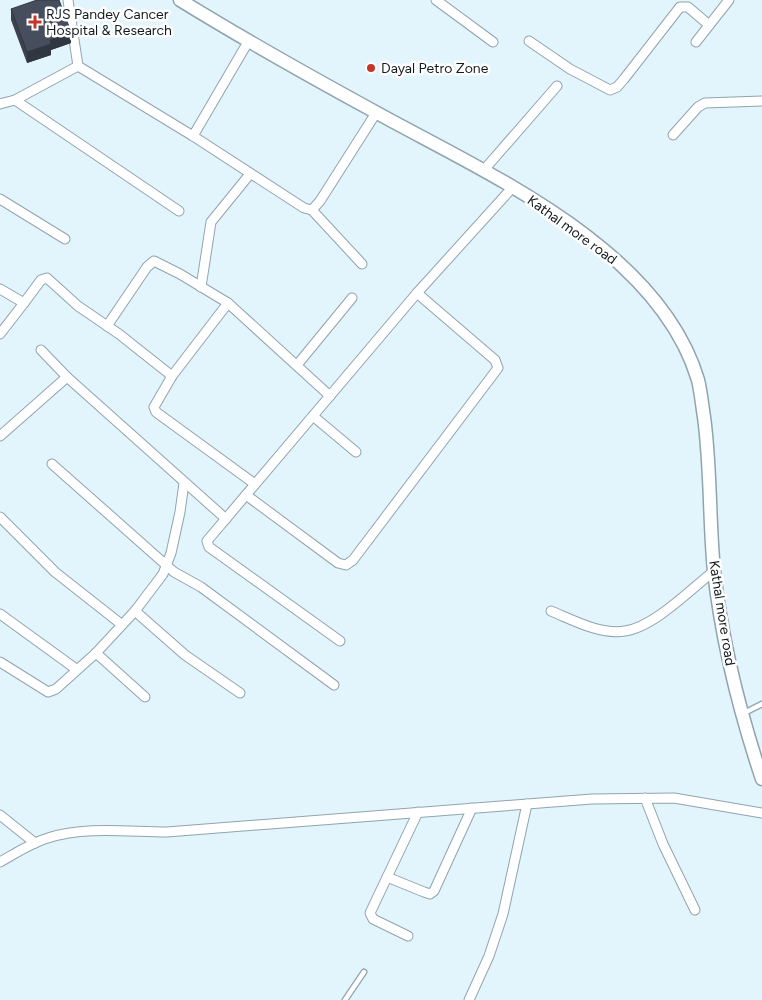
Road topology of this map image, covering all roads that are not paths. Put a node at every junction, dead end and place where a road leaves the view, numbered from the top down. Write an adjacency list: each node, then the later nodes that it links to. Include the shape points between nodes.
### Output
1 (68, 0): 10 (street)
2 (180, 0): 7 (main road, Kathal more road)
3 (436, 0): 8 (street)
4 (729, 0): 5 (street)
5 (709, 26): 6 (street, via 688,7 680,7 624,79 610,90 570,69); 9 (street)
6 (529, 41)
7 (248, 42): 15 (main road, Kathal more road); 16 (street)
8 (493, 42)
9 (696, 42)
10 (78, 66): 12 (street); 16 (street)
11 (557, 86): 18 (street)
12 (15, 100): 14 (street); 22 (street)
13 (762, 101): 17 (street, via 706,103 698,107)
14 (0, 104)
15 (376, 113): 18 (main road, Kathal more road); 23 (street)
16 (193, 136): 19 (street)
17 (673, 136)
18 (483, 171): 20 (main road, Kathal more road)
19 (250, 174): 23 (street); 26 (street, via 211,222)
20 (512, 188): 28 (street); 49 (main road, Kathal more road, via 606,251 645,288 679,334 698,382 708,445)
21 (0, 199): 24 (street)
22 (179, 210)
23 (312, 210): 25 (street)
24 (65, 239)
25 (362, 264)
26 (201, 287): 31 (street); 32 (street, via 154,261 147,266)
27 (0, 289): 30 (street)
28 (417, 293): 38 (street); 45 (street, via 495,360 498,368 353,560 346,565 338,563)
29 (352, 298): 35 (street)
30 (24, 303): 32 (street, via 41,280 48,278 78,306); 33 (street)
31 (228, 303): 35 (street); 37 (street)
32 (107, 326): 37 (street)
33 (0, 334)
34 (41, 350): 36 (street)
35 (297, 365): 38 (street)
36 (67, 376): 40 (street); 43 (street)
37 (172, 376): 44 (street, via 154,407 156,412)
38 (330, 396): 39 (street)
39 (313, 416): 41 (street); 44 (street)
40 (0, 436)
41 (356, 452)
42 (52, 464): 48 (street)
43 (184, 483): 47 (street); 48 (street)
44 (255, 484): 45 (street)
45 (246, 495): 47 (street)
46 (0, 517): 53 (street, via 55,572)
47 (226, 519): 54 (street, via 206,541 209,547)
48 (166, 566): 50 (street); 58 (street, via 201,587)
49 (714, 571): 51 (street, via 645,625 625,631 595,628); 62 (main road, Kathal more road)
50 (135, 610): 53 (street); 59 (street, via 185,655)
51 (551, 611)
52 (0, 614): 57 (street)
53 (120, 624): 55 (street)
54 (340, 641)
55 (96, 653): 57 (street); 60 (street)
56 (0, 662): 57 (street, via 48,692 56,689)
57 (76, 669)
58 (334, 685)
59 (240, 693)
60 (145, 697)
61 (762, 704): 62 (lane)
62 (740, 715): 63 (main road, Kathal more road)
63 (762, 779)
64 (645, 798): 65 (street); 68 (street, via 674,798); 73 (street)
65 (527, 804): 66 (street); 77 (street, via 503,914)
66 (472, 808): 67 (street); 72 (street, via 434,891 430,894)
67 (418, 812): 70 (street, via 167,832 62,834); 72 (street)
68 (762, 813)
69 (0, 815): 70 (street)
70 (35, 843): 71 (street)
71 (0, 862)
72 (387, 878): 74 (street, via 370,916)
73 (695, 910)
74 (408, 936)
75 (364, 972): 76 (lane)
76 (345, 1000)
77 (469, 1000)

